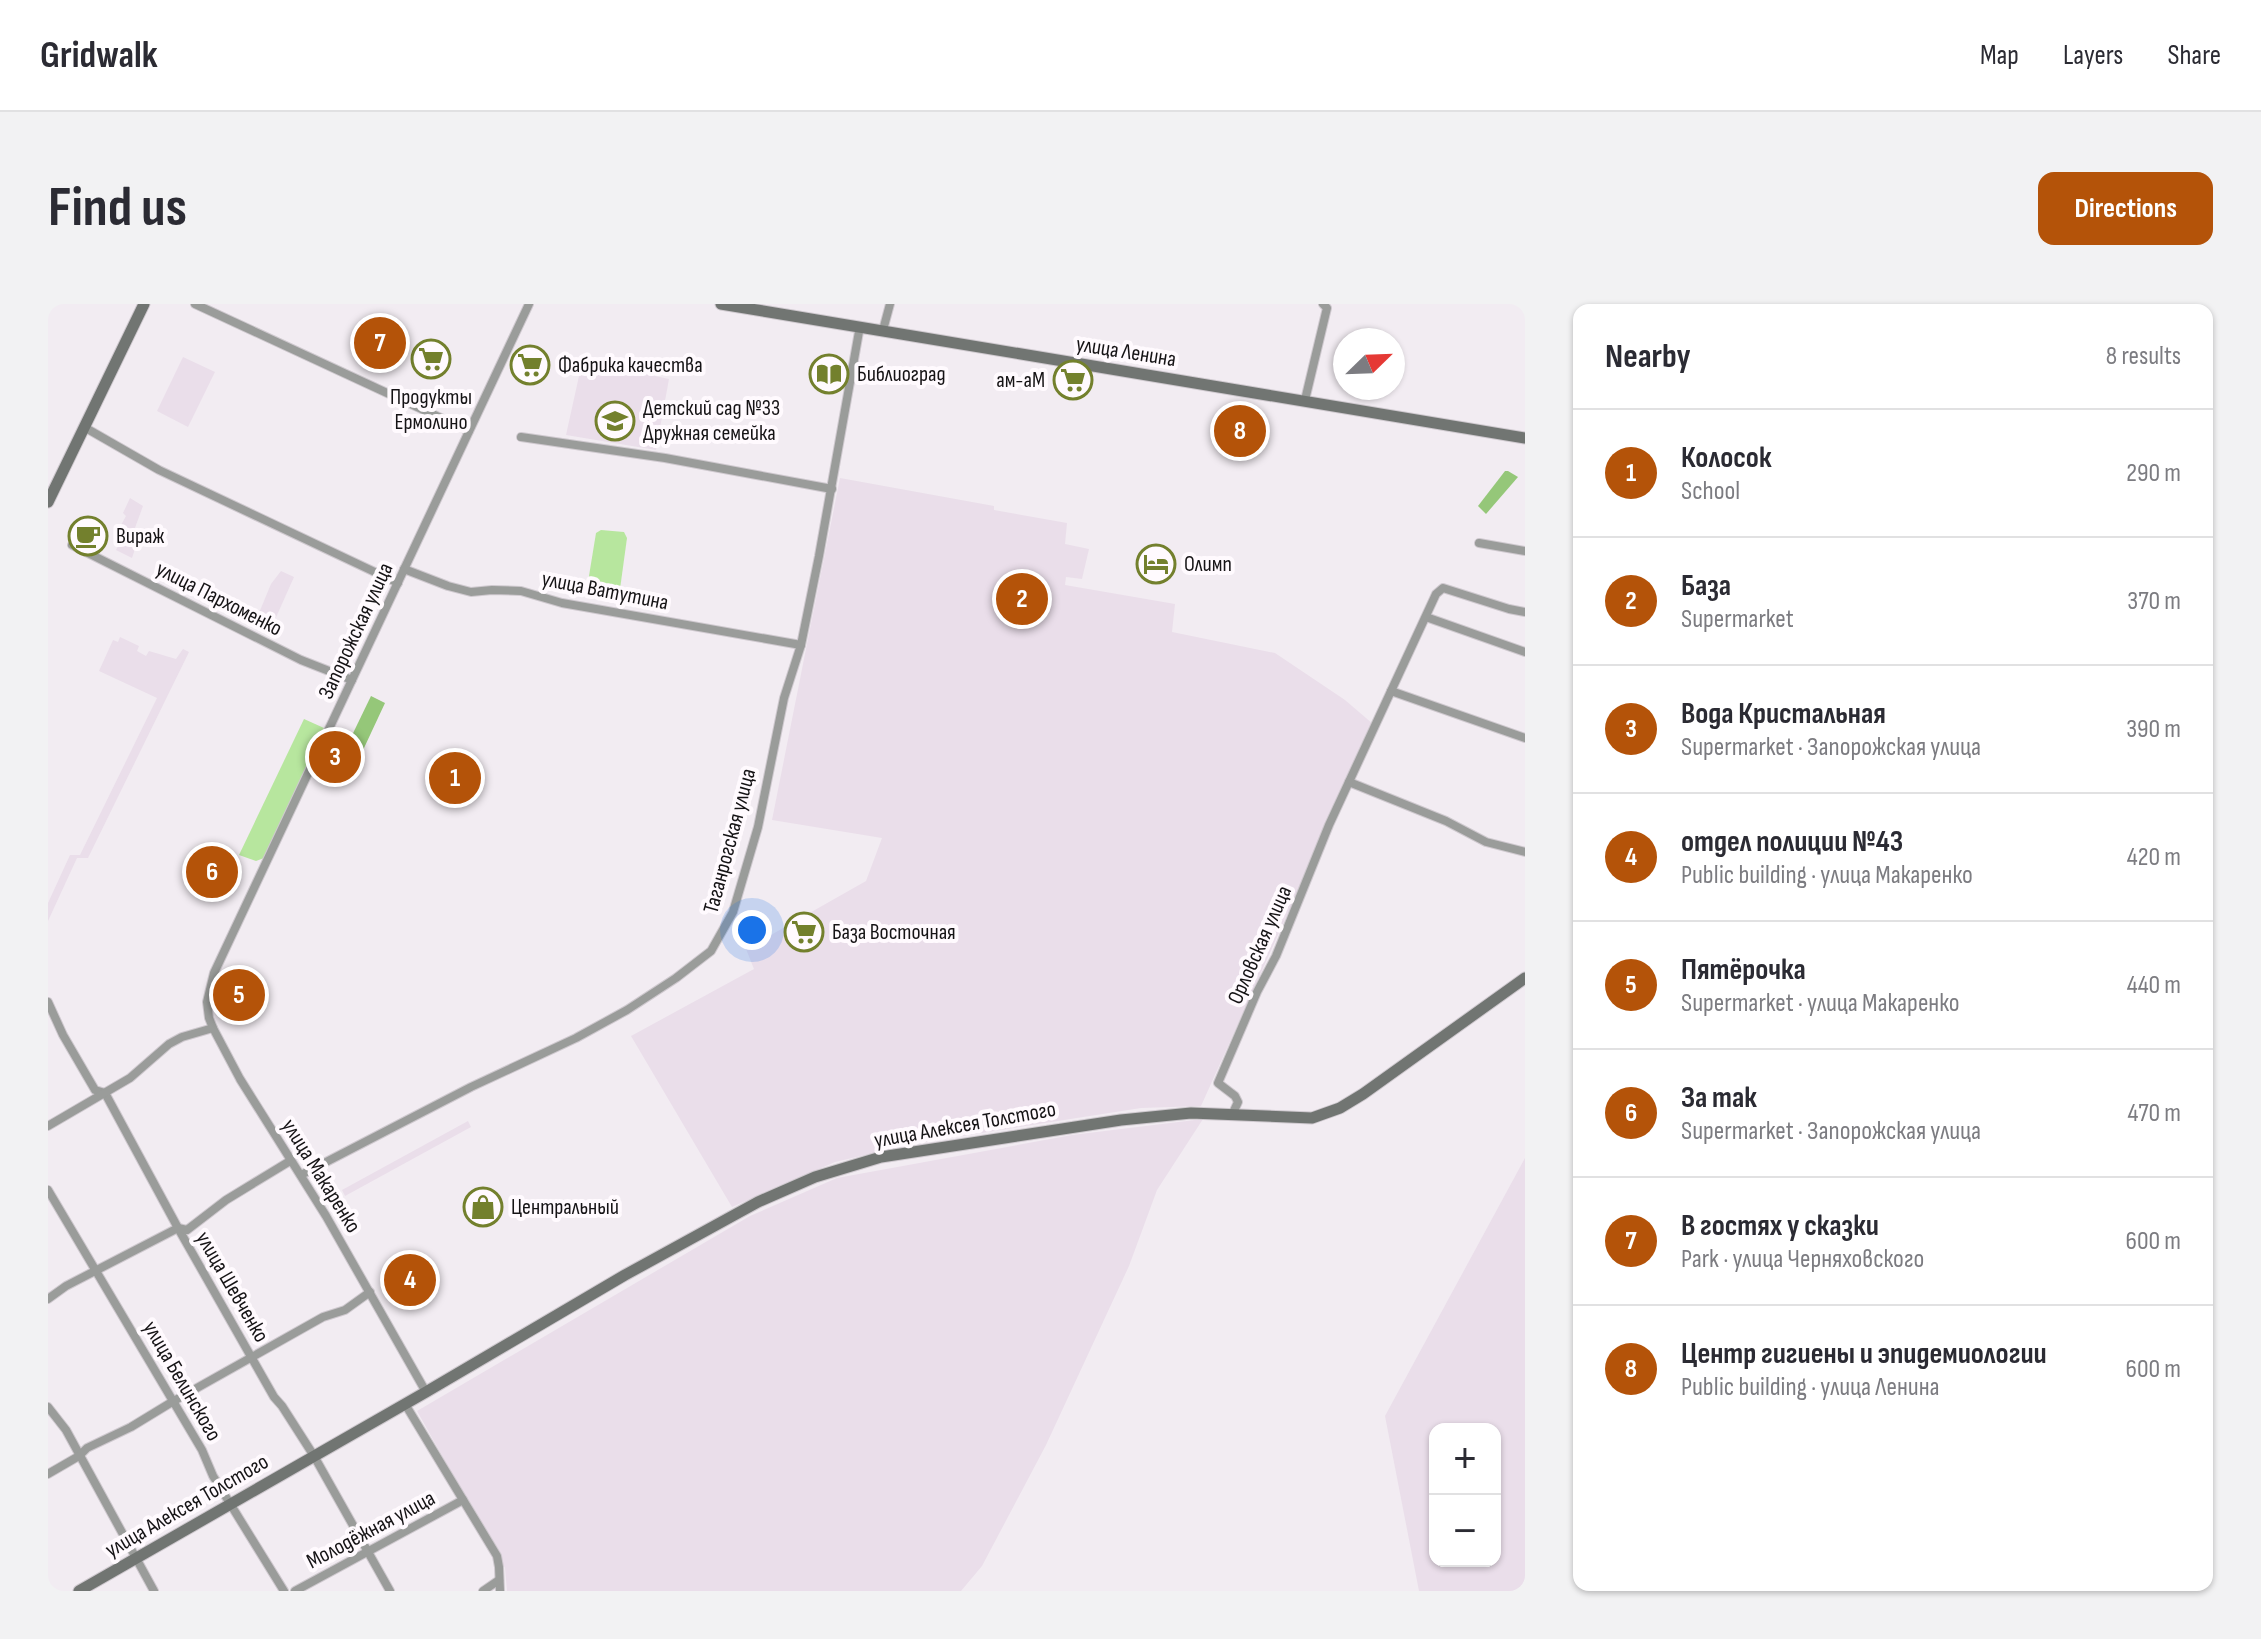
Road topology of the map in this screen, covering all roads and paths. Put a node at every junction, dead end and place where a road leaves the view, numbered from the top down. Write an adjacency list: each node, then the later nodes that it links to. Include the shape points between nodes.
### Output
1 (144, 304): 10 (street)
2 (195, 304): 11 (street)
3 (529, 304): 11 (street, Запорожская улица)
4 (721, 304): 7 (street, улица Ленина)
5 (890, 304): 8 (street)
6 (1323, 304): 9 (street, via 1327,308)
7 (860, 326): 8 (street, улица Ленина); 14 (street, Таганрогская улица)
8 (883, 330): 9 (street, улица Ленина)
9 (1305, 400): 13 (street, улица Ленина)
10 (84, 427): 15 (street); 20 (street, via 159,470)
11 (469, 431): 19 (street, Запорожская улица)
12 (521, 437): 14 (street)
13 (1525, 438)
14 (832, 489): 23 (street, Таганрогская улица)
15 (48, 502)
16 (1479, 543): 18 (street)
17 (72, 545): 25 (street, улица Пархоменко, via 301,660)
18 (1525, 551)
19 (404, 569): 20 (street, Запорожская улица); 23 (street, улица Ватутина, via 471,592 521,591 562,603)
20 (398, 583): 25 (street, Запорожская улица)
21 (1525, 612): 22 (street, Орловская улица, via 1443,588)
22 (1426, 617): 24 (street); 26 (street, Орловская улица)
23 (801, 645): 38 (street, Таганрогская улица, via 733,912 711,951 627,1010 576,1038)
24 (1525, 652)
25 (352, 680): 30 (street, Запорожская улица)
26 (1391, 691): 27 (street); 28 (street, Орловская улица)
27 (1525, 738)
28 (1349, 782): 29 (street, via 1486,842); 35 (street, Орловская улица, via 1218,1083 1238,1102)
29 (1525, 852)
30 (214, 973): 33 (street, улица Макаренко, via 207,1002)
31 (1525, 978): 35 (street, улица Алексея Толстого, via 1340,1108 1312,1118)
32 (48, 1002): 34 (street, улица Шевченко, via 95,1090)
33 (213, 1028): 34 (street, via 169,1044); 37 (street, улица Макаренко)
34 (105, 1093): 36 (street); 40 (street, улица Шевченко)
35 (1232, 1115): 45 (street, улица Алексея Толстого, via 1177,1114 1029,1133 881,1157 815,1177 714,1225)
36 (48, 1126)
37 (290, 1161): 38 (street, улица Макаренко); 40 (street, via 187,1230)
38 (301, 1175): 42 (street, улица Макаренко)
39 (48, 1190): 41 (street, улица Белинского)
40 (178, 1228): 41 (street); 44 (street, улица Шевченко)
41 (98, 1271): 43 (street); 46 (street, улица Белинского)
42 (370, 1292): 44 (street); 45 (street, улица Макаренко)
43 (48, 1299)
44 (252, 1357): 46 (street); 50 (street, улица Шевченко)
45 (426, 1392): 47 (street, улица Алексея Толстого)
46 (172, 1402): 49 (street); 53 (street, улица Белинского)
47 (405, 1404): 50 (street, улица Алексея Толстого); 52 (street)
48 (48, 1407): 49 (street)
49 (79, 1456): 51 (street); 55 (street)
50 (314, 1456): 53 (street, улица Алексея Толстого); 54 (street, улица Шевченко)
51 (48, 1474)
52 (463, 1500): 54 (street, Молодёжная улица); 56 (street, via 497,1556)
53 (231, 1503): 55 (street, улица Алексея Толстого); 59 (street, улица Белинского)
54 (368, 1551): 60 (street, Молодёжная улица); 61 (street, улица Шевченко)
55 (137, 1558): 57 (street, улица Алексея Толстого); 58 (street)
56 (499, 1580): 62 (street); 63 (street)
57 (79, 1591)
58 (154, 1591)
59 (284, 1591)
60 (295, 1591)
61 (390, 1591)
62 (483, 1591)
63 (500, 1591)

